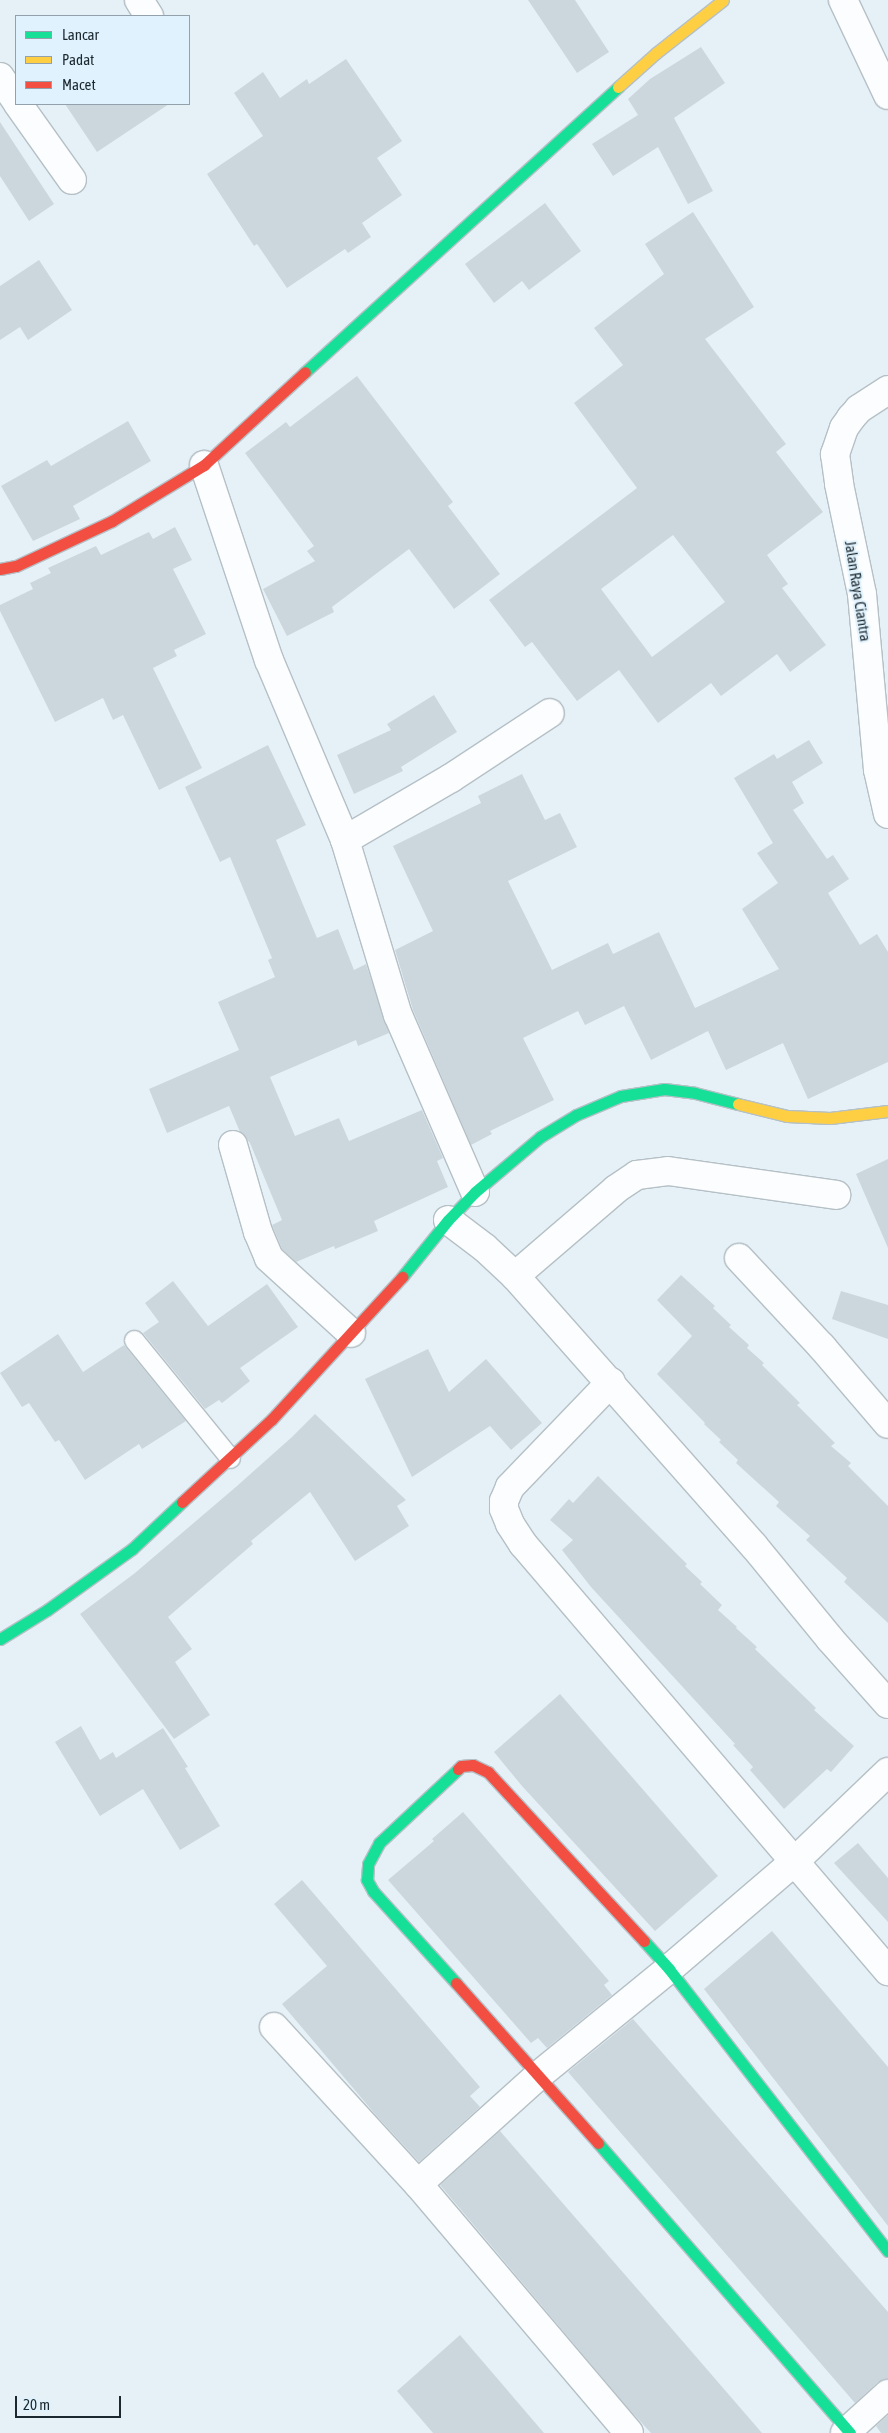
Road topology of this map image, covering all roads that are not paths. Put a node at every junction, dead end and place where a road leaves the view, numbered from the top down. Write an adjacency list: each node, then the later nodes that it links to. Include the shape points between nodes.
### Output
1 (139, 0): 4 (street)
2 (723, 0): 11 (street, via 656,54 519,176)
3 (842, 0): 6 (street)
4 (148, 15)
5 (0, 77): 7 (street)
6 (888, 95)
7 (15, 99)
8 (19, 105): 9 (street)
9 (72, 180)
10 (888, 390): 14 (street, Jalan Raya Ciantra, via 851,418 835,454 862,594 878,770)
11 (204, 465): 12 (street, via 112,521 16,566); 15 (street, via 270,660)
12 (0, 569)
13 (550, 713): 15 (street, via 451,778)
14 (888, 814)
15 (345, 840): 18 (street, via 398,1015)
16 (888, 1111): 18 (street, via 830,1118 787,1116 672,1090 621,1096 576,1115 540,1137)
17 (233, 1146): 23 (street, via 258,1232 269,1258)
18 (475, 1192): 20 (street)
19 (836, 1195): 22 (street, via 668,1171 638,1175 616,1189)
20 (448, 1220): 22 (street); 23 (street, via 407,1272)
21 (738, 1258): 26 (street, via 822,1347)
22 (515, 1276): 25 (street)
23 (351, 1333): 27 (street, via 272,1419)
24 (134, 1340): 27 (lane)
25 (611, 1382): 29 (street); 31 (street, via 510,1486 504,1509 523,1544)
26 (888, 1424)
27 (230, 1458): 28 (street, via 132,1549 47,1610)
28 (0, 1639)
29 (888, 1704)
30 (888, 1772): 31 (street)
31 (794, 1862): 32 (street); 33 (street)
32 (669, 1969): 35 (street); 35 (street, via 488,1772 465,1764 452,1773 379,1843 368,1864 367,1880 373,1891); 37 (street)
33 (888, 1972)
34 (274, 2027): 36 (street)
35 (539, 2075): 36 (street); 39 (street)
36 (418, 2184): 40 (street)
37 (888, 2251)
38 (888, 2394): 39 (street)
39 (848, 2432)
40 (629, 2433)

